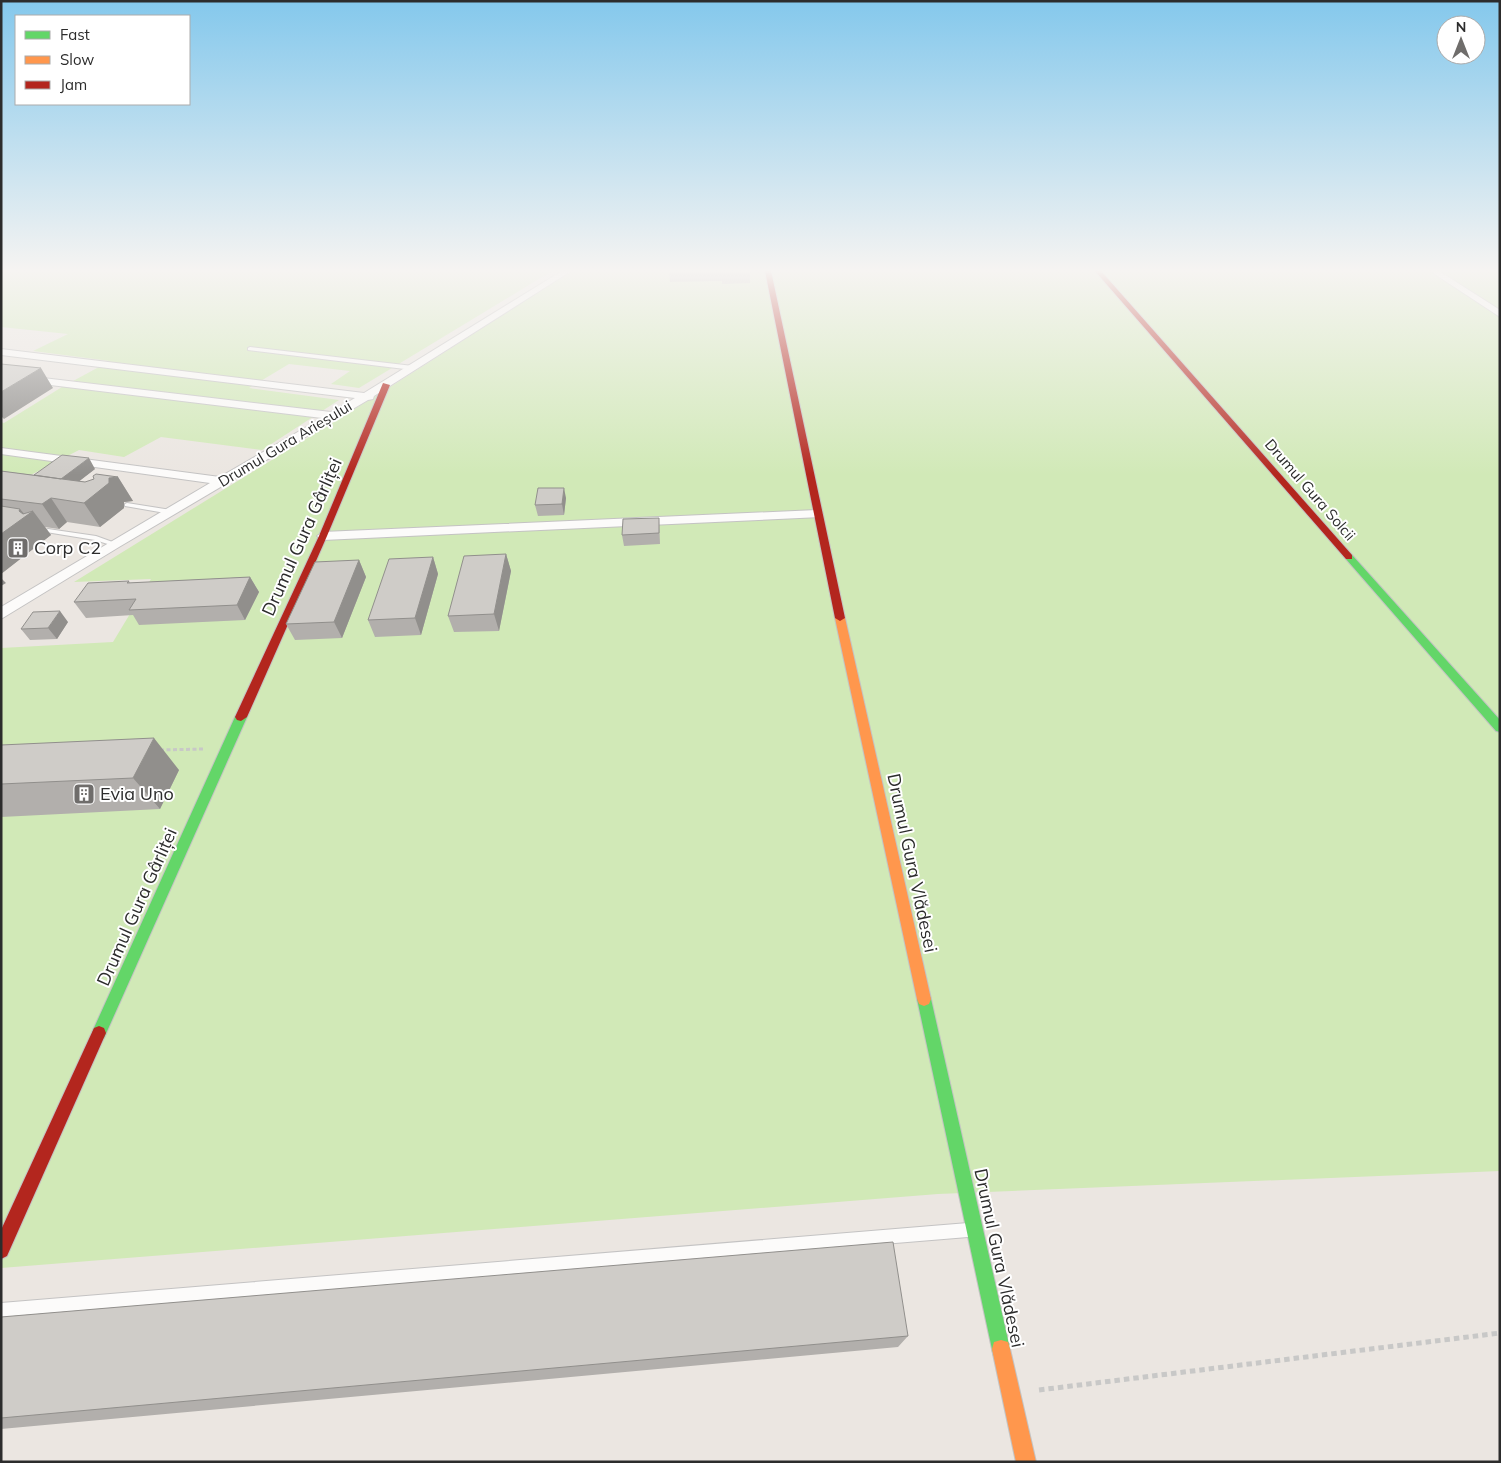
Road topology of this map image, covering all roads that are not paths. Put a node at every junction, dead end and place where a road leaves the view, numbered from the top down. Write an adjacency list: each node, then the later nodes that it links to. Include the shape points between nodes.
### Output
1 (459, 339): 6 (street, Drumul Gura Arieșului)
2 (781, 339): 16 (street, Drumul Gura Vlădesei)
3 (1158, 339): 21 (street, Drumul Gura Solcii)
4 (250, 349): 6 (lane)
5 (1, 352): 9 (street)
6 (413, 368): 8 (street, Drumul Gura Arieșului)
7 (1, 376): 11 (street)
8 (386, 385): 9 (street, Drumul Gura Arieșului); 10 (street, Drumul Gura Gârliței)
9 (366, 397): 10 (street); 11 (street, Drumul Gura Arieșului)
10 (380, 400): 18 (street, Drumul Gura Gârliței)
11 (334, 416): 13 (street, Drumul Gura Arieșului)
12 (1, 451): 13 (street)
13 (223, 481): 15 (street, Drumul Gura Arieșului)
14 (128, 505): 15 (lane)
15 (170, 512): 19 (street, Drumul Gura Arieșului)
16 (816, 514): 18 (street); 22 (street, Drumul Gura Vlădesei)
17 (43, 532): 19 (lane, via 96,538)
18 (323, 536): 23 (street, Drumul Gura Gârliței)
19 (114, 544): 20 (street, Drumul Gura Arieșului)
20 (1, 614)
21 (1500, 728)
22 (974, 1230): 24 (lane); 25 (street, Drumul Gura Vlădesei)
23 (1, 1250)
24 (1, 1310)
25 (1026, 1462)

